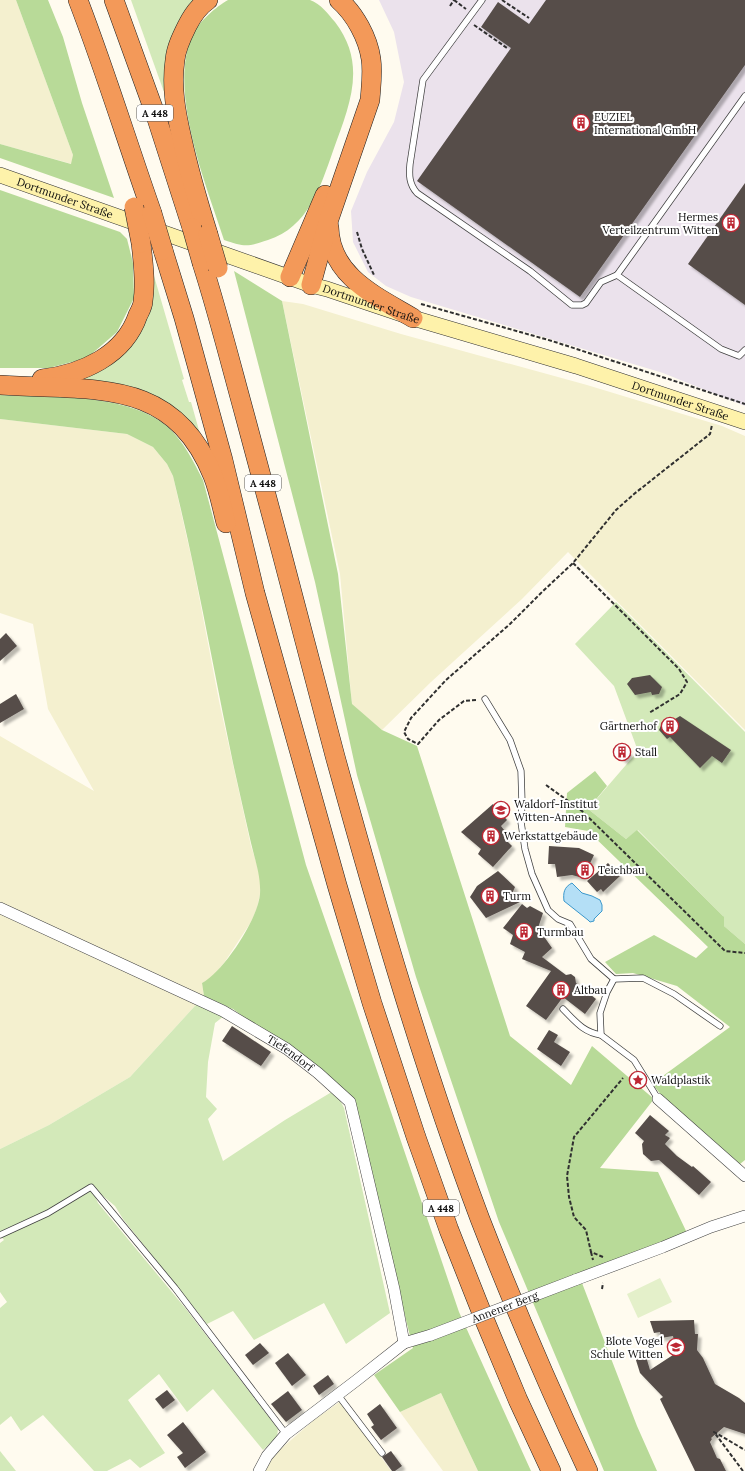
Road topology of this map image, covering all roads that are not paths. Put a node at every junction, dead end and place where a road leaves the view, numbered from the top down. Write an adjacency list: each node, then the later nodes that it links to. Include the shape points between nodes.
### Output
1 (78, 0): 8 (highway, A 448)
2 (114, 0): 11 (highway, A 448)
3 (208, 0): 11 (highway, via 191,18 182,36 175,59 173,82 176,111)
4 (326, 0): 13 (highway, via 347,22 358,43 364,69 362,95 341,155)
5 (339, 0): 10 (highway, via 355,19 364,38 371,58 372,79 370,100)
6 (482, 0): 12 (lane, via 424,80 410,164 411,186 417,193 530,271 572,305 586,302 601,282)
7 (745, 96): 12 (lane)
8 (115, 106): 17 (highway, bridge, via 141,243 144,272 143,301 135,326 124,342 110,355 77,372 43,379); 20 (highway, A 448, bridge, via 152,213 184,318 223,460)
9 (0, 175): 13 (main road, Dortmunder Straße)
10 (329, 219): 14 (highway); 15 (highway, via 331,245 348,275 366,290)
11 (200, 231): 37 (highway, A 448, bridge, via 210,266 212,294 336,758 403,991 480,1218 545,1378)
12 (617, 275): 16 (lane, via 720,349 739,356)
13 (290, 277): 14 (main road, Dortmunder Straße)
14 (311, 285): 15 (main road, Dortmunder Straße)
15 (417, 311): 19 (main road, Dortmunder Straße)
16 (745, 350)
17 (0, 377)
18 (0, 384): 20 (highway, via 85,388 119,393 151,404 172,417 191,437 204,457 213,477 231,541)
19 (745, 422)
20 (255, 593): 36 (highway, A 448, via 337,885 416,1137 485,1322)
21 (485, 699): 23 (lane, via 510,740 521,771 521,822 525,848 532,874 548,910 558,919 570,924 591,959)
22 (0, 908): 31 (street, Tiefendorf, via 223,1011 287,1049 350,1102)
23 (614, 980): 25 (lane, via 643,978 674,994); 26 (lane, via 600,1013)
24 (563, 1009): 26 (lane, via 589,1033)
25 (720, 1026)
26 (601, 1035): 27 (lane, via 634,1060)
27 (658, 1099): 28 (street)
28 (745, 1176)
29 (745, 1216): 31 (street, Annener Berg, bridge)
30 (0, 1235): 33 (lane, via 48,1213 91,1187 175,1288)
31 (404, 1343): 32 (street, Annener Berg)
32 (338, 1395): 33 (street, Annener Berg); 34 (lane)
33 (286, 1434): 35 (street, Annener Berg, via 267,1456)
34 (382, 1453)
35 (259, 1471)
36 (551, 1471)
37 (588, 1471)

